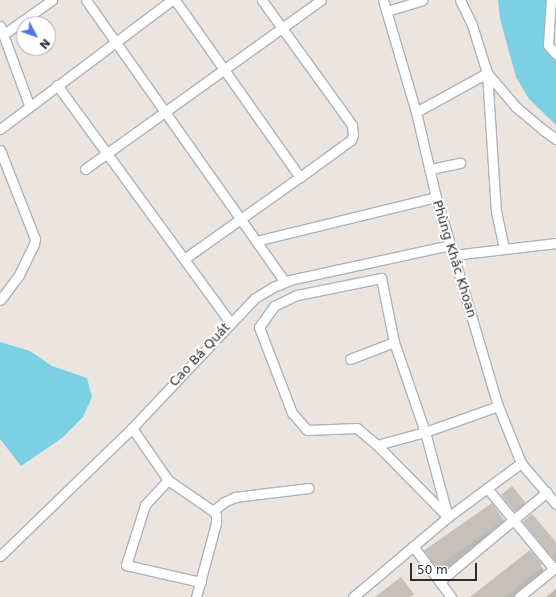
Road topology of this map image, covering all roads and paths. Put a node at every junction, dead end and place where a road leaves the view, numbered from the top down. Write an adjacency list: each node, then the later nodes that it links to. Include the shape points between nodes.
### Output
1 (52, 0): 14 (street)
2 (86, 0): 15 (street)
3 (172, 0): 15 (street)
4 (175, 0): 17 (street)
5 (262, 0): 13 (street)
6 (321, 0): 13 (street)
7 (383, 0): 11 (street, Phùng Khắc Khoan)
8 (422, 0): 11 (street)
9 (460, 0): 18 (street, via 472,24)
10 (551, 0): 16 (street, via 548,45)
11 (387, 11): 22 (street, Phùng Khắc Khoan)
12 (0, 26): 14 (street)
13 (282, 28): 17 (street); 30 (street, via 354,129 351,140)
14 (4, 34): 20 (street)
15 (115, 42): 19 (street); 21 (street)
16 (556, 54)
17 (224, 69): 21 (street); 30 (street)
18 (487, 73): 22 (street); 24 (street, via 516,107); 36 (street, via 496,211)
19 (57, 85): 20 (street); 26 (street)
20 (29, 105): 23 (street)
21 (165, 112): 26 (street); 32 (street)
22 (416, 112): 29 (street, Phùng Khắc Khoan)
23 (0, 129)
24 (556, 139)
25 (0, 150): 40 (street, via 35,239 19,275)
26 (107, 153): 28 (street); 38 (street)
27 (460, 163): 29 (street)
28 (85, 169)
29 (430, 170): 31 (street, Phùng Khắc Khoan)
30 (300, 177): 32 (street)
31 (436, 197): 33 (street); 35 (street, Phùng Khắc Khoan)
32 (240, 220): 33 (street); 38 (street)
33 (256, 241): 39 (street)
34 (556, 243): 36 (street)
35 (451, 245): 37 (street, Phùng Khắc Khoan); 39 (street, Cao Bá Quát)
36 (504, 249): 37 (street)
37 (453, 255): 44 (street, Phùng Khắc Khoan)
38 (184, 259): 41 (street)
39 (285, 282): 41 (street, Cao Bá Quát, via 255,298)
40 (0, 300)
41 (230, 322): 45 (street, Cao Bá Quát)
42 (394, 342): 43 (street); 46 (street); 47 (street, via 381,278 297,295 274,306 259,327 292,412 307,430 356,428)
43 (350, 359)
44 (498, 406): 46 (street); 48 (street, Phùng Khắc Khoan)
45 (132, 428): 49 (street); 58 (street, Cao Bá Quát)
46 (425, 432): 47 (street); 55 (street)
47 (378, 445): 55 (street)
48 (521, 463): 51 (street); 52 (street, Phùng Khắc Khoan)
49 (168, 480): 54 (street); 61 (street, via 145,505 126,565)
50 (308, 488): 54 (street, via 235,497)
51 (487, 488): 55 (street); 56 (street)
52 (547, 492): 53 (street, Phùng Khắc Khoan); 56 (street)
53 (556, 504)
54 (213, 511): 61 (street, via 216,523)
55 (448, 517): 57 (street)
56 (514, 520): 59 (street); 60 (street)
57 (413, 546): 60 (street); 63 (street)
58 (0, 556)
59 (555, 568): 65 (street)
60 (440, 581): 64 (street)
61 (201, 582): 62 (street)
62 (196, 597)
63 (353, 597)
64 (451, 597)
65 (519, 597)

